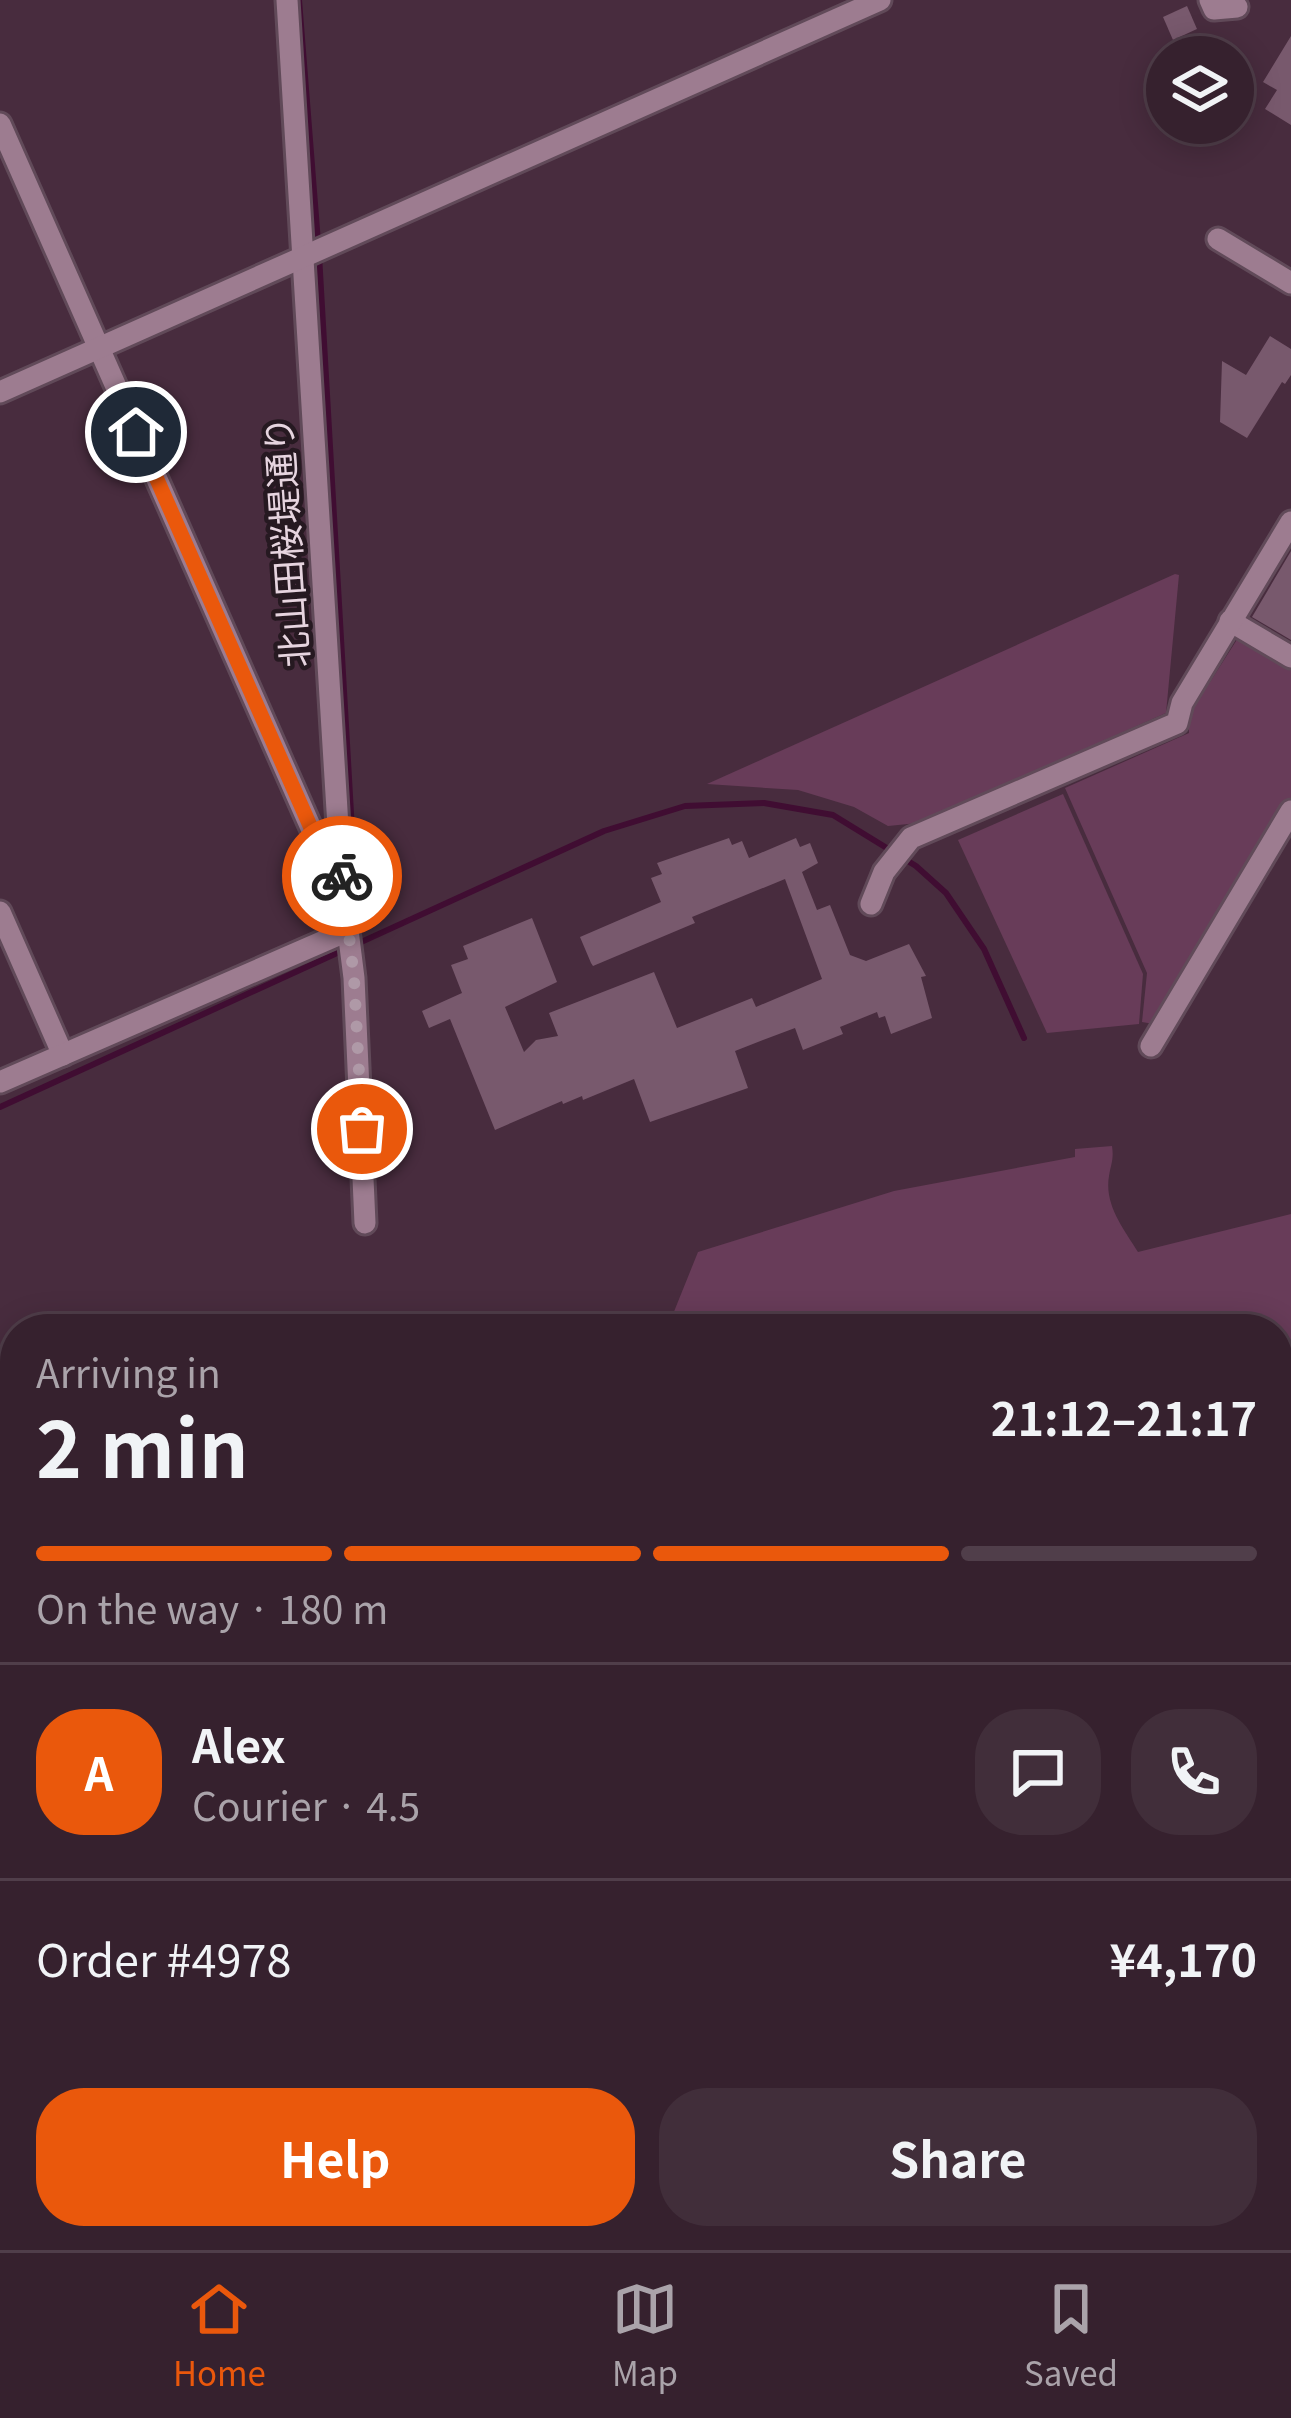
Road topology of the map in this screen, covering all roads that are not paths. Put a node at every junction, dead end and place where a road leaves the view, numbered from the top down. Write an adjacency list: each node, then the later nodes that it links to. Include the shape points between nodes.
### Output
1 (287, 0): 7 (street, 北山田桜堤通り)
2 (880, 0): 7 (street)
3 (1210, 0): 4 (street, via 1214,9)
4 (1237, 7)
5 (0, 124): 9 (street)
6 (1218, 239): 8 (street)
7 (301, 259): 9 (street); 15 (street, 北山田桜堤通り)
8 (1291, 284)
9 (99, 348): 10 (street); 15 (street, via 319,846)
10 (0, 392)
11 (1291, 522): 12 (street)
12 (1229, 621): 13 (street); 16 (street, via 1178,723 902,847)
13 (1291, 657)
14 (1291, 811): 19 (street)
15 (341, 875): 18 (street, 北山田桜堤通り)
16 (871, 904)
17 (0, 912): 20 (street)
18 (347, 931): 20 (street); 22 (street, 北山田桜堤通り)
19 (1150, 1046)
20 (63, 1054): 21 (street)
21 (0, 1082)
22 (365, 1223)

